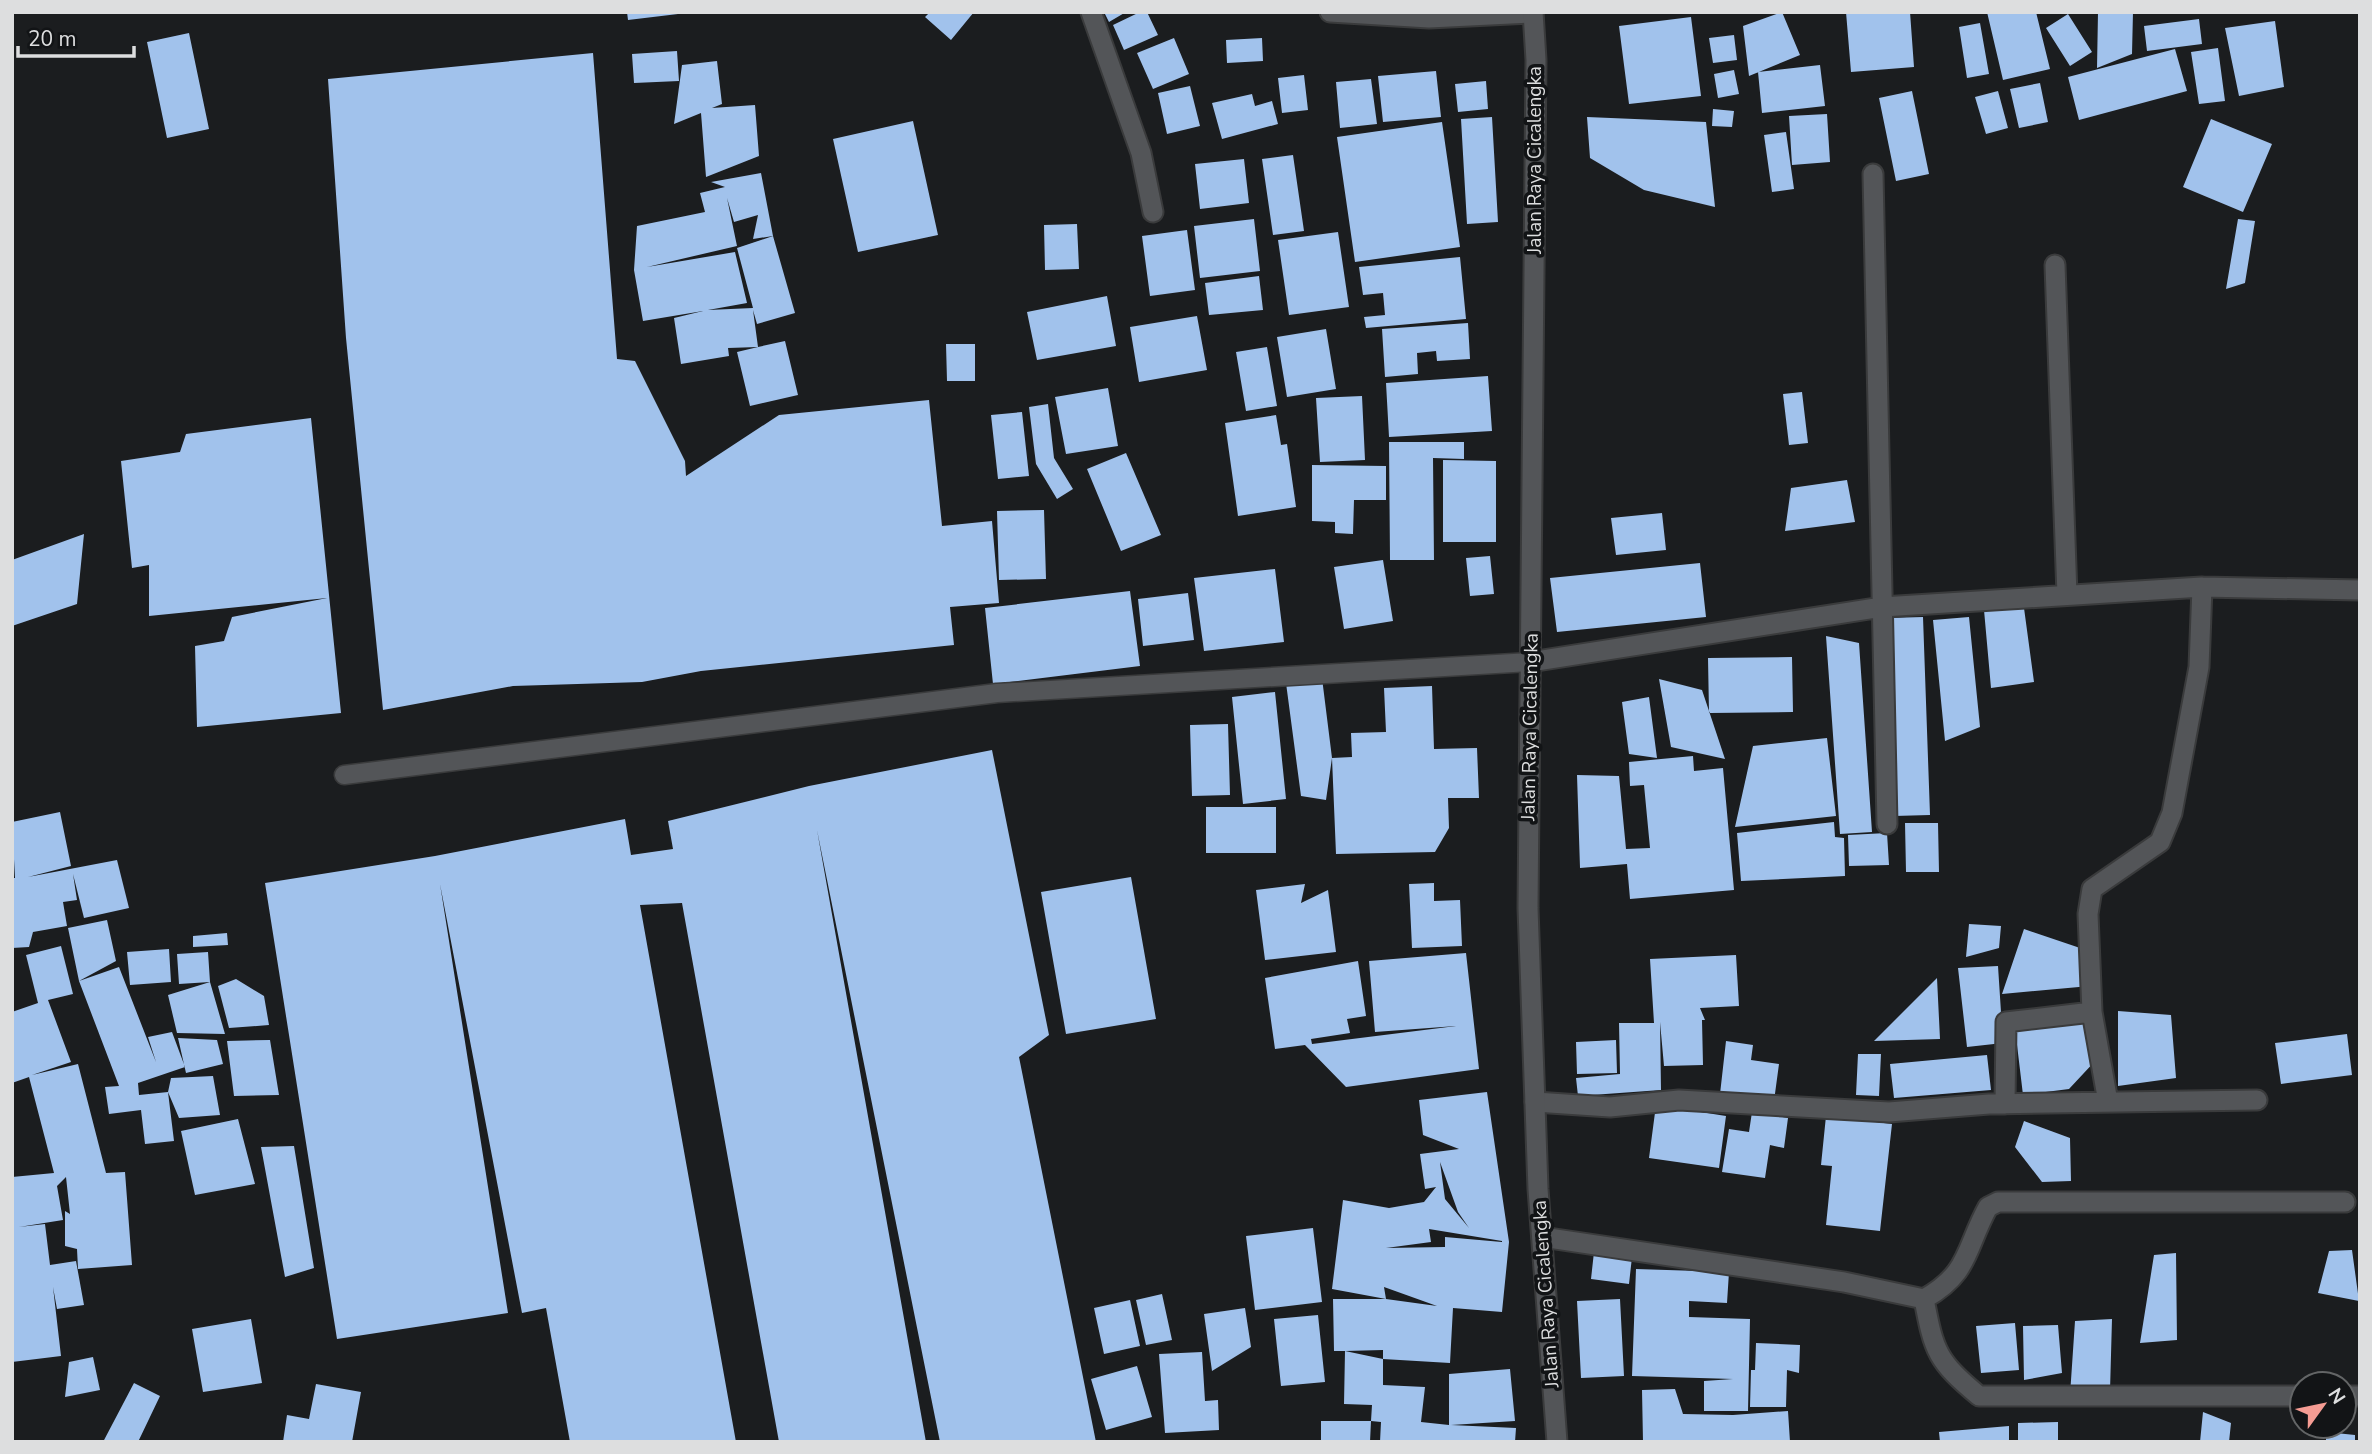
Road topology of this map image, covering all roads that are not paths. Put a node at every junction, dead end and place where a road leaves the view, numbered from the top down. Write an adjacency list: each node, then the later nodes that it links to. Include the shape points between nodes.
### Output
1 (1091, 12): 5 (street, via 1141,153)
2 (1331, 12): 3 (street, via 1429,18)
3 (1533, 13): 11 (street, Jalan Raya Cicalengka)
4 (1873, 174): 10 (street)
5 (1153, 212)
6 (2055, 265): 9 (street)
7 (2202, 587): 8 (street); 9 (street); 14 (street, via 2199,667 2172,813 2160,842 2092,889 2088,914)
8 (2360, 590)
9 (2067, 595): 10 (street)
10 (1882, 607): 11 (street); 13 (street)
11 (1530, 662): 12 (lane, via 997,694); 16 (street, Jalan Raya Cicalengka, via 1528,908)
12 (344, 775)
13 (1887, 824)
14 (2092, 1012): 17 (street); 18 (street, via 2006,1022)
15 (2257, 1100): 17 (street)
16 (1535, 1102): 18 (street, via 1610,1107 1679,1100 1889,1112); 20 (street, Jalan Raya Cicalengka)
17 (2108, 1102): 18 (street)
18 (2005, 1104)
19 (2345, 1202): 21 (street, via 1998,1202 1987,1207 1959,1272)
20 (1542, 1237): 21 (street); 23 (street, Jalan Raya Cicalengka)
21 (1924, 1299): 22 (street, via 1932,1343 1951,1373 1979,1396)
22 (2288, 1396)
23 (1557, 1442)

